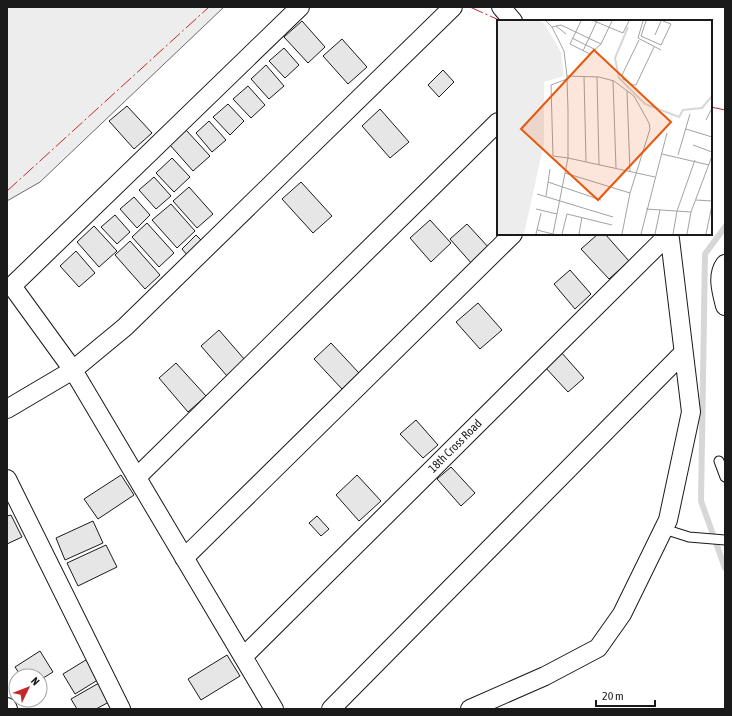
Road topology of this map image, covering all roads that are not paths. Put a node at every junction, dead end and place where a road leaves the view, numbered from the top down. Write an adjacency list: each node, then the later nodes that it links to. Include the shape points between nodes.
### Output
1 (300, 7): 11 (street, via 12,286)
2 (453, 7): 11 (street, via 125,327)
3 (501, 7): 4 (street)
4 (512, 20)
5 (497, 123): 15 (street)
6 (512, 235): 19 (street)
7 (667, 235): 10 (street, via 670,239); 20 (street, 18th Cross Road)
8 (725, 264): 9 (street, via 720,278)
9 (725, 306)
10 (683, 353): 17 (street, via 691,412); 23 (street)
11 (73, 370): 12 (street); 15 (street)
12 (7, 409)
13 (719, 461): 14 (lane)
14 (725, 477)
15 (137, 478): 19 (street)
16 (7, 479): 21 (street)
17 (664, 529): 18 (lane, via 689,537); 24 (street, via 622,614 598,648 545,676)
18 (725, 540)
19 (184, 558): 20 (street)
20 (243, 657): 22 (street)
21 (120, 709)
22 (274, 709)
23 (331, 709)
24 (470, 709)

